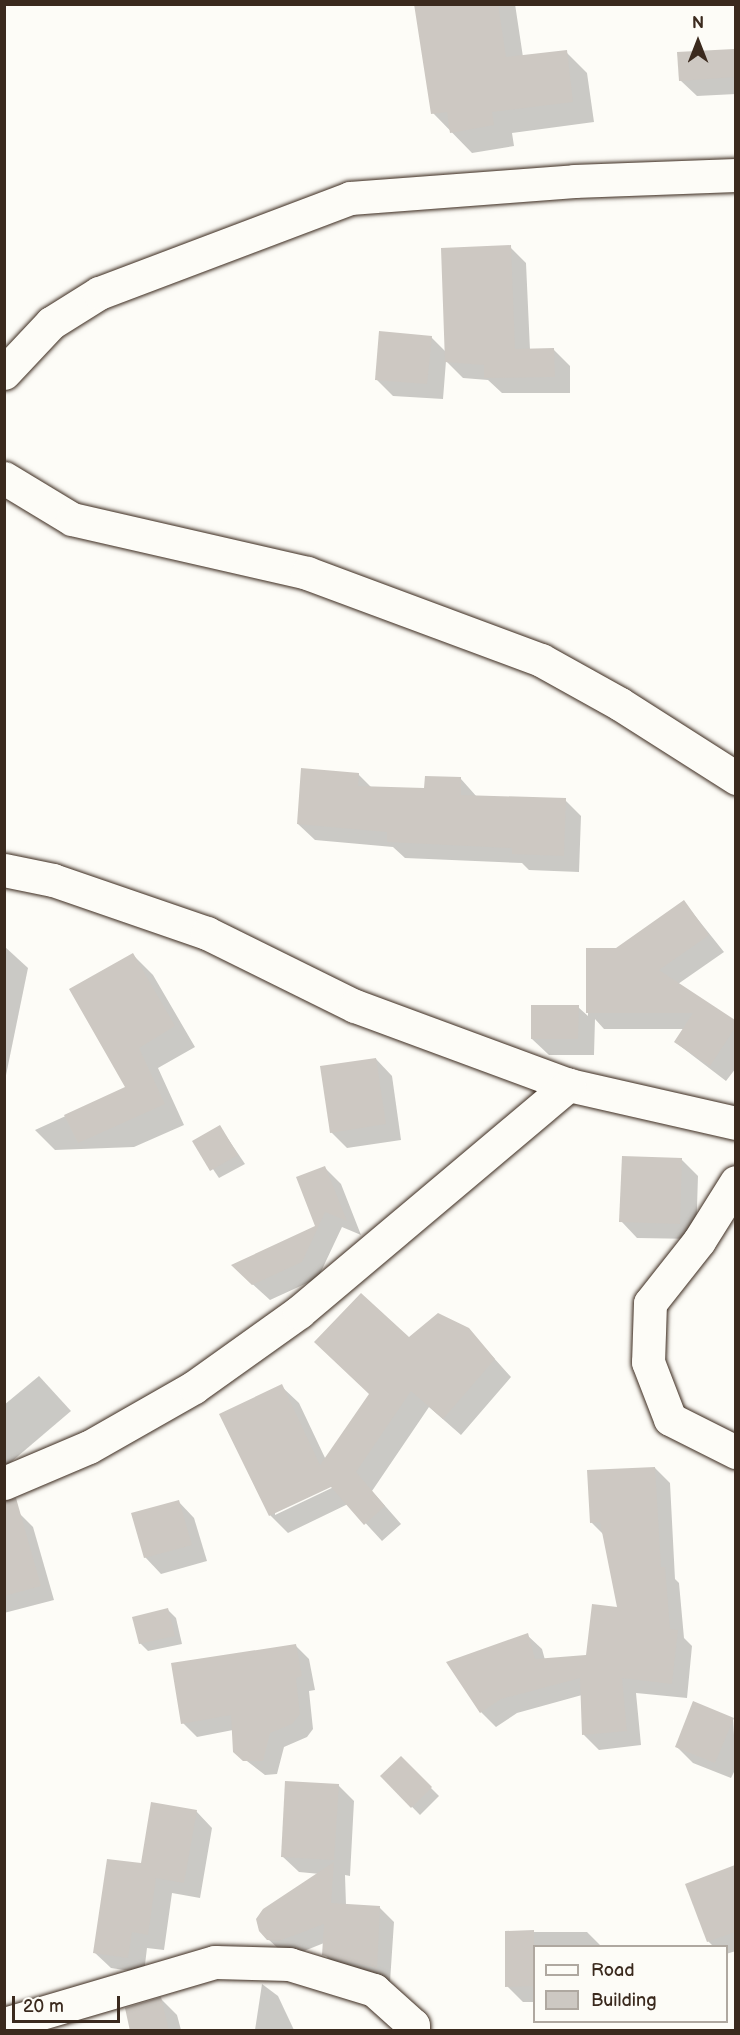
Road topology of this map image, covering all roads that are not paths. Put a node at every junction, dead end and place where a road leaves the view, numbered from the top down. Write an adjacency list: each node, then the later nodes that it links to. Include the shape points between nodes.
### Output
1 (735, 175): 2 (street, via 574,181 350,198 99,293 51,323)
2 (4, 373)
3 (4, 478): 4 (street, via 72,519 307,573 541,660 620,704)
4 (735, 778)
5 (4, 870): 6 (street, via 53,880 207,933 355,1006)
6 (568, 1085): 7 (street); 10 (street, via 299,1312 194,1387 88,1447)
7 (735, 1123)
8 (735, 1182): 9 (street, via 699,1240 650,1303 648,1362 670,1419)
9 (735, 1452)
10 (4, 1483)
11 (4, 2024): 12 (street, via 215,1962 289,1964 374,1990)
12 (415, 2029)

